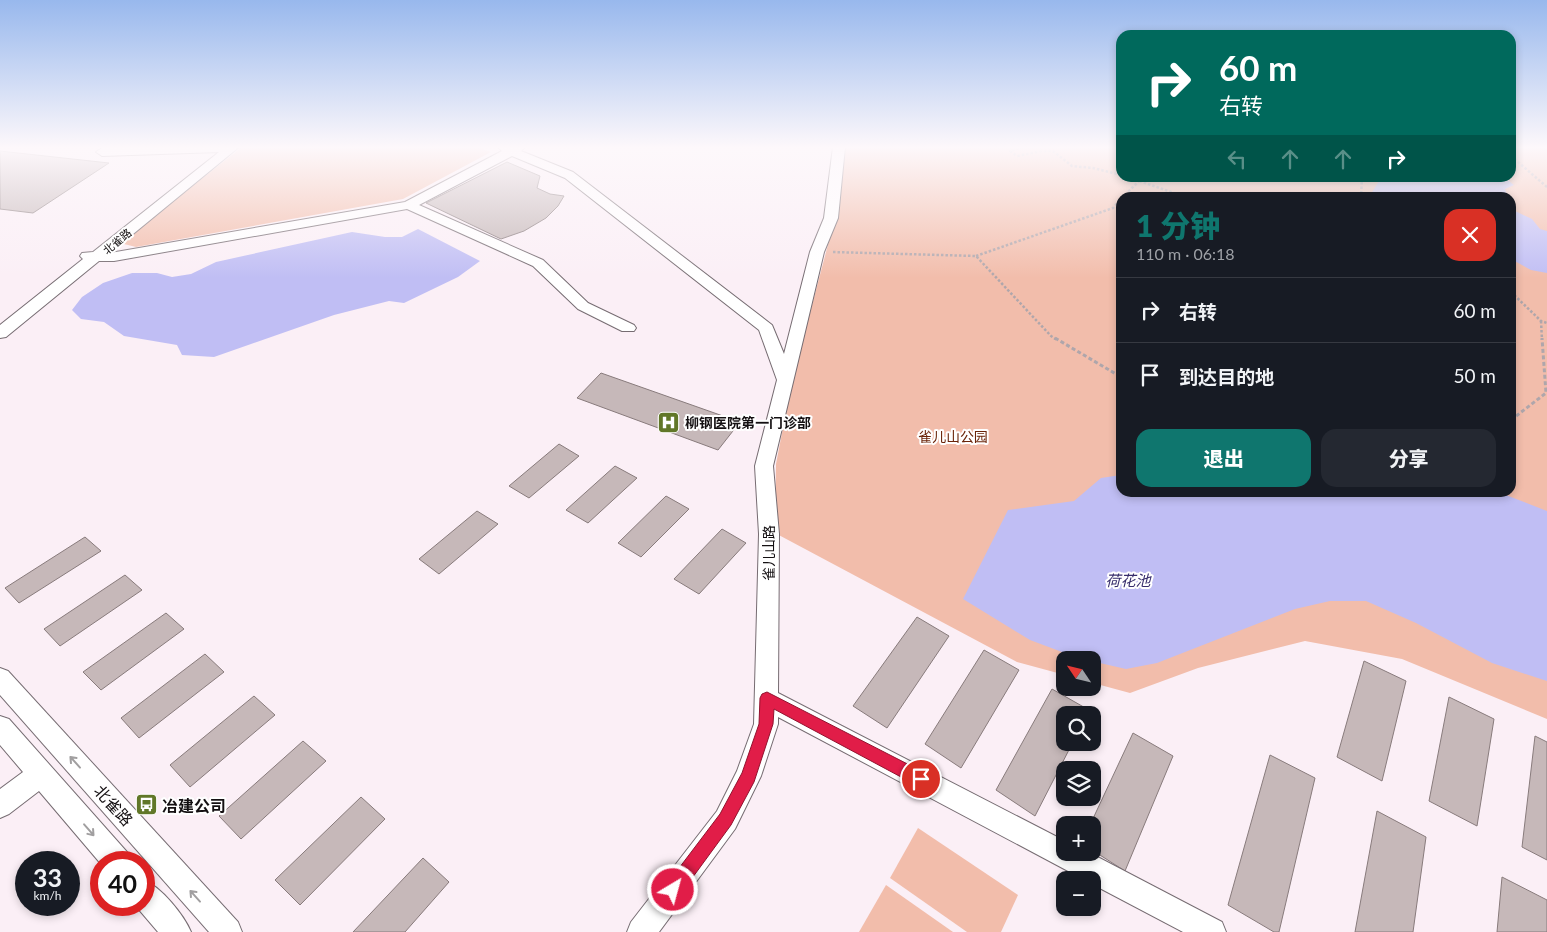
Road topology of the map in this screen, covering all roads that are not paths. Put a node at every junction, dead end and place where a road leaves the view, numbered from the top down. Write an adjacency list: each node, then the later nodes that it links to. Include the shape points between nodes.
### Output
1 (172, 190): 7 (street, 北雀路)
2 (177, 190): 7 (street, 北雀路)
3 (435, 190): 6 (street)
4 (589, 190): 11 (street, via 766,328)
5 (834, 190): 11 (street, 雀儿山路, via 831,218 818,252)
6 (409, 205): 7 (street, via 114,257); 9 (street, via 538,262 583,306)
7 (93, 256): 8 (street, 北雀路); 10 (street, 北雀路)
8 (0, 323)
9 (628, 328)
10 (0, 333)
11 (785, 380): 13 (street, 雀儿山路, via 764,466 769,534)
12 (0, 678): 20 (street, 北雀路, one-way to 12)
13 (767, 698): 21 (street, 雀儿山路, via 766,724 748,776 726,820); 22 (street)
14 (0, 727): 15 (street)
15 (40, 774): 16 (street); 17 (street, one-way to 17)
16 (0, 805)
17 (107, 851)
18 (155, 907): 19 (street)
19 (177, 932)
20 (228, 932)
21 (641, 932)
22 (1212, 932)

